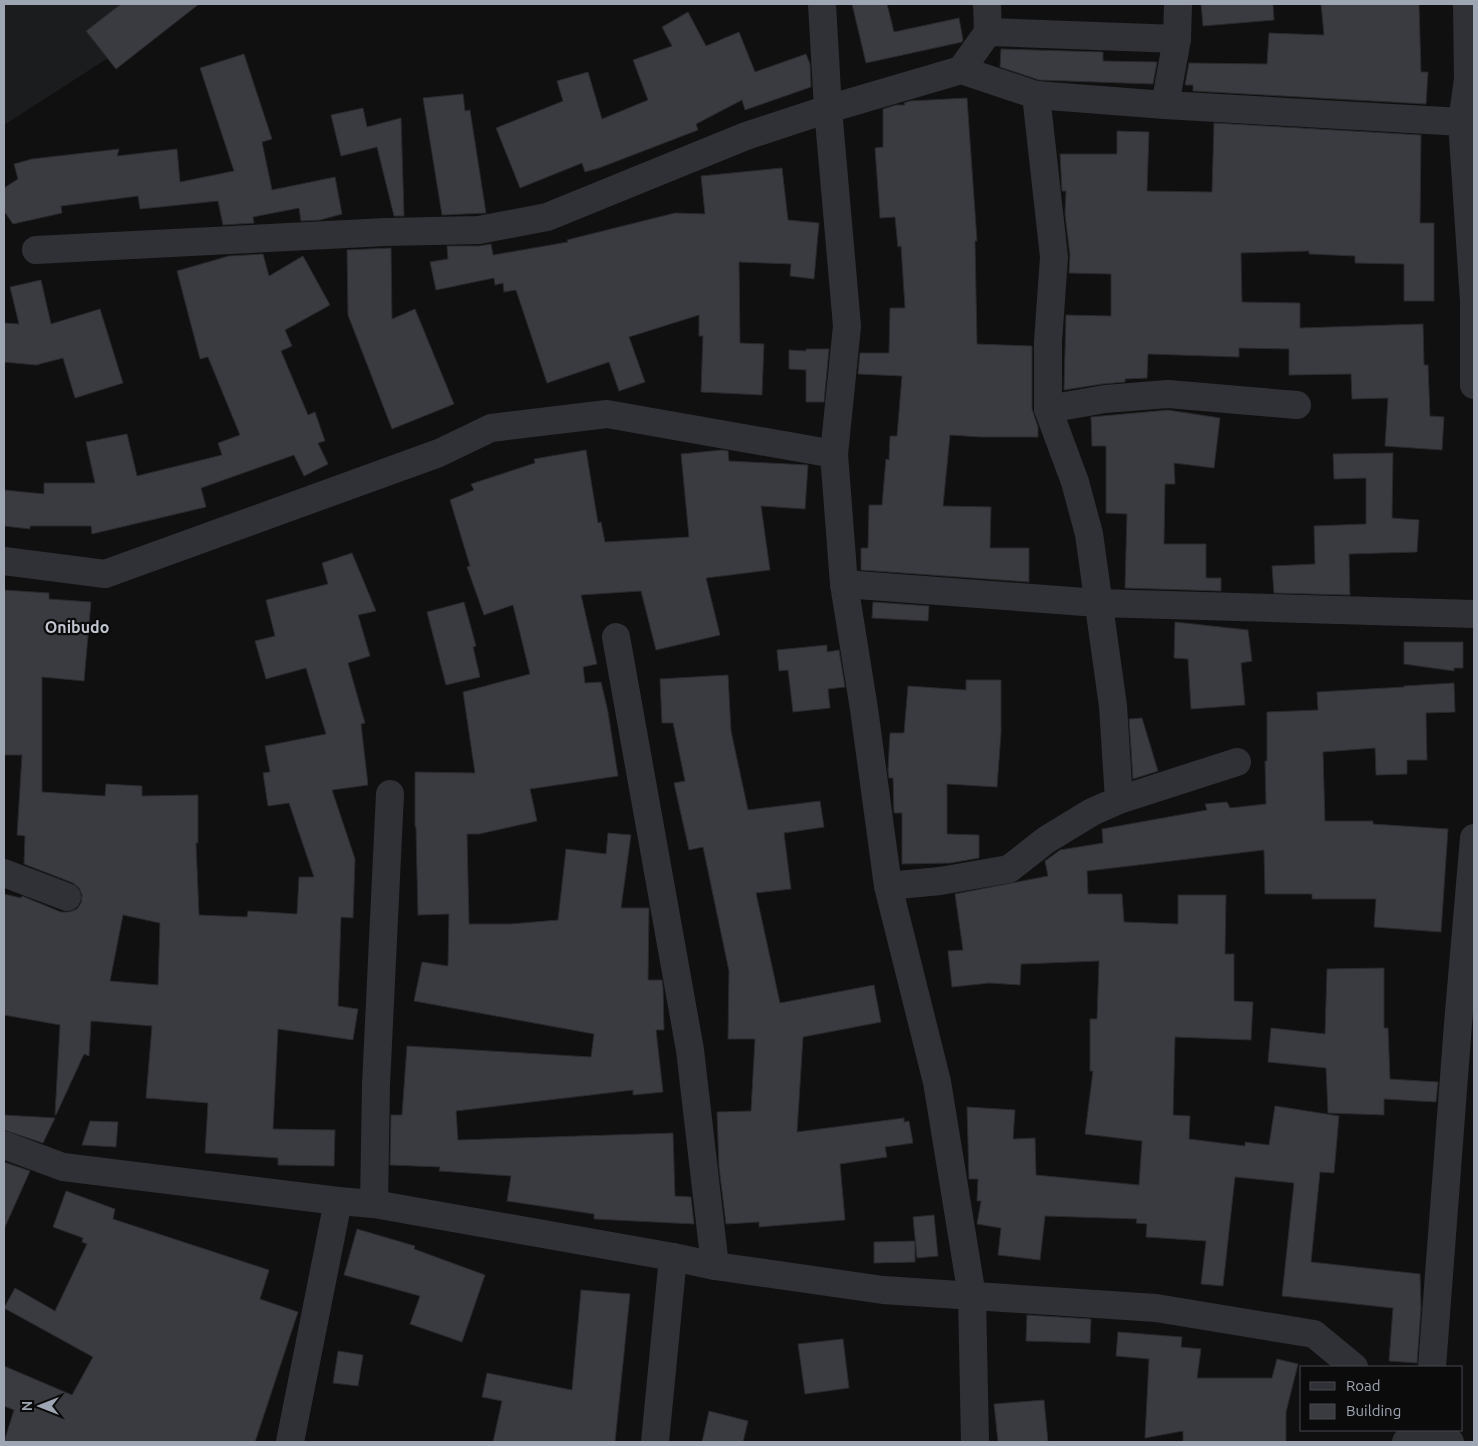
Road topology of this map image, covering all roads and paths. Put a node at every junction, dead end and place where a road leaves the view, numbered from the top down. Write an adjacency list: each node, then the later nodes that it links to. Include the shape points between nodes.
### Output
1 (822, 4): 11 (street)
2 (987, 4): 5 (street)
3 (1178, 4): 6 (street)
4 (1467, 4): 8 (street)
5 (988, 32): 6 (street); 7 (street)
6 (1177, 39): 10 (street)
7 (961, 70): 9 (street); 11 (street)
8 (1471, 80): 12 (street)
9 (1036, 95): 10 (street); 16 (street, via 1054,257 1048,342)
10 (1165, 105): 12 (street)
11 (828, 109): 13 (street, via 746,136 546,217 479,230); 17 (street, via 847,326)
12 (1462, 122): 14 (street, via 1474,301)
13 (36, 250)
14 (1474, 373)
15 (1297, 406): 16 (street, via 1168,394 1105,399)
16 (1048, 409): 20 (street, via 1075,482 1089,534)
17 (834, 454): 18 (street, via 607,414 491,428 439,453 106,574); 19 (street)
18 (4, 561)
19 (844, 584): 20 (street); 28 (street)
20 (1098, 603): 21 (street); 25 (street, via 1113,706)
21 (1474, 614)
22 (616, 637): 34 (street, via 690,1050)
23 (1237, 762): 25 (street)
24 (390, 794): 32 (street, via 376,1085)
25 (1119, 800): 28 (street, via 1046,840 1009,869)
26 (1474, 838): 37 (street)
27 (4, 873): 29 (street)
28 (888, 886): 35 (street, via 937,1082)
29 (67, 897)
30 (4, 1145): 31 (street, via 63,1167)
31 (338, 1202): 32 (street); 40 (street)
32 (374, 1204): 33 (street)
33 (673, 1257): 34 (street); 41 (street)
34 (715, 1266): 35 (street, via 883,1290)
35 (972, 1296): 36 (street, via 1156,1308 1314,1334); 42 (street)
36 (1353, 1366)
37 (1432, 1366)
38 (1422, 1431): 43 (street)
39 (1432, 1431): 44 (street)
40 (290, 1442)
41 (655, 1442)
42 (976, 1442)
43 (1406, 1442)
44 (1450, 1442)

